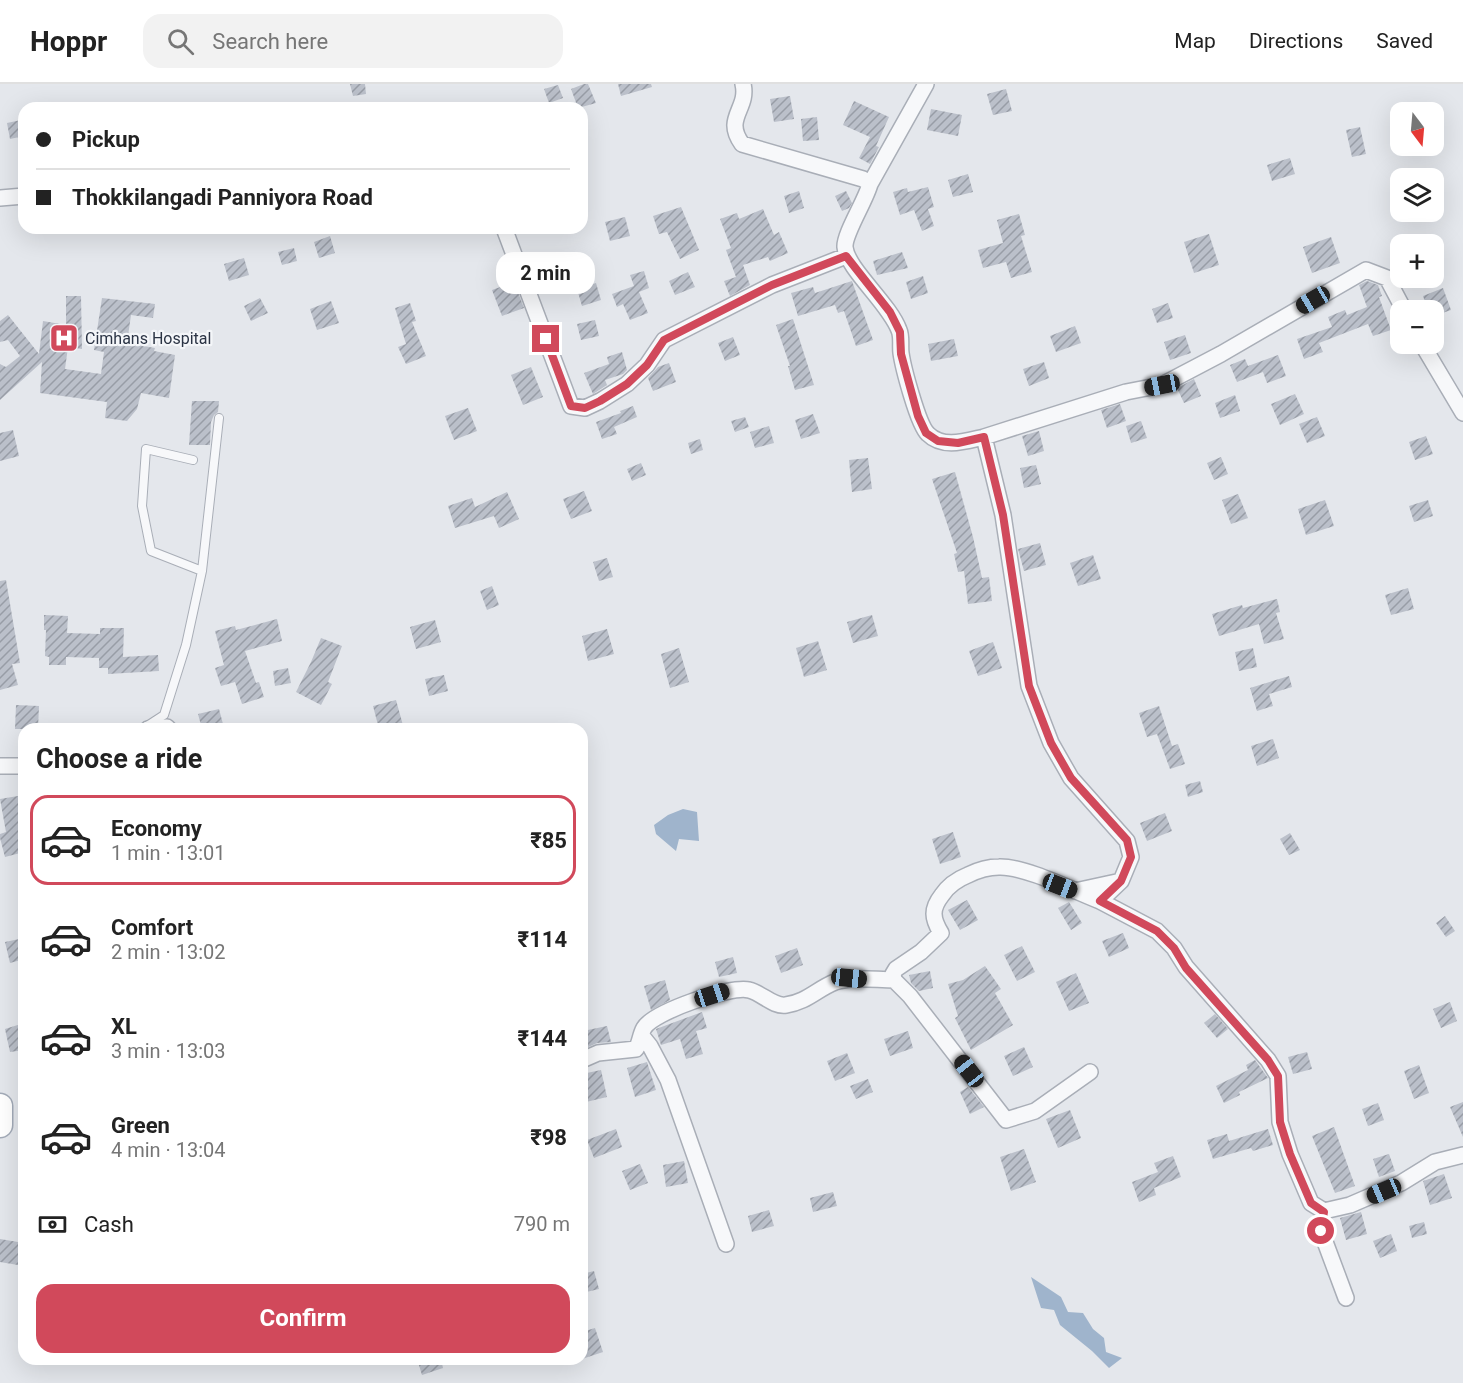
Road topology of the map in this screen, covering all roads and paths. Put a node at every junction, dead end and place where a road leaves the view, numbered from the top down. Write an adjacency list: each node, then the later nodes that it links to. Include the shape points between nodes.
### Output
1 (743, 84): 3 (street, via 745,92 733,128 742,144)
2 (926, 84): 3 (street)
3 (870, 184): 7 (street, via 844,243)
4 (18, 196): 5 (street)
5 (0, 198)
6 (506, 234): 7 (street, via 571,406 585,408 627,384 647,365 664,340 772,285)
7 (846, 256): 12 (street, via 890,312 900,332 901,354 926,433 938,441 958,443)
8 (1399, 300): 12 (street, via 1387,278 1366,270 1162,385 1126,392)
9 (1428, 354): 10 (street)
10 (1463, 413)
11 (219, 418): 14 (lane)
12 (984, 437): 18 (street, via 1003,515 1029,686 1051,743 1071,778 1127,840 1131,857)
13 (193, 460): 14 (lane, via 146,450 142,506 151,551)
14 (202, 571): 15 (lane, via 186,645 164,715)
15 (152, 723)
16 (0, 766): 17 (street)
17 (18, 766)
18 (1121, 881): 19 (street); 20 (street)
19 (1075, 891): 20 (street); 21 (street, via 1025,871 1000,866 959,879 935,908 934,920 941,933 896,969)
20 (1100, 901): 28 (street, via 1157,931 1268,1060 1278,1076 1280,1122 1290,1154 1311,1203)
21 (894, 980): 22 (street, via 849,978 834,982 808,999 784,1006 752,991 730,990 655,1018 644,1028); 24 (street, via 1006,1119 1035,1111)
22 (642, 1036): 23 (street, via 636,1049); 29 (street, via 668,1080)
23 (588, 1057)
24 (1090, 1071)
25 (0, 1106): 26 (main road)
26 (0, 1125)
27 (1463, 1155): 28 (street, via 1435,1162 1401,1183)
28 (1324, 1212): 30 (street, via 1321,1231)
29 (726, 1244)
30 (1346, 1298)

